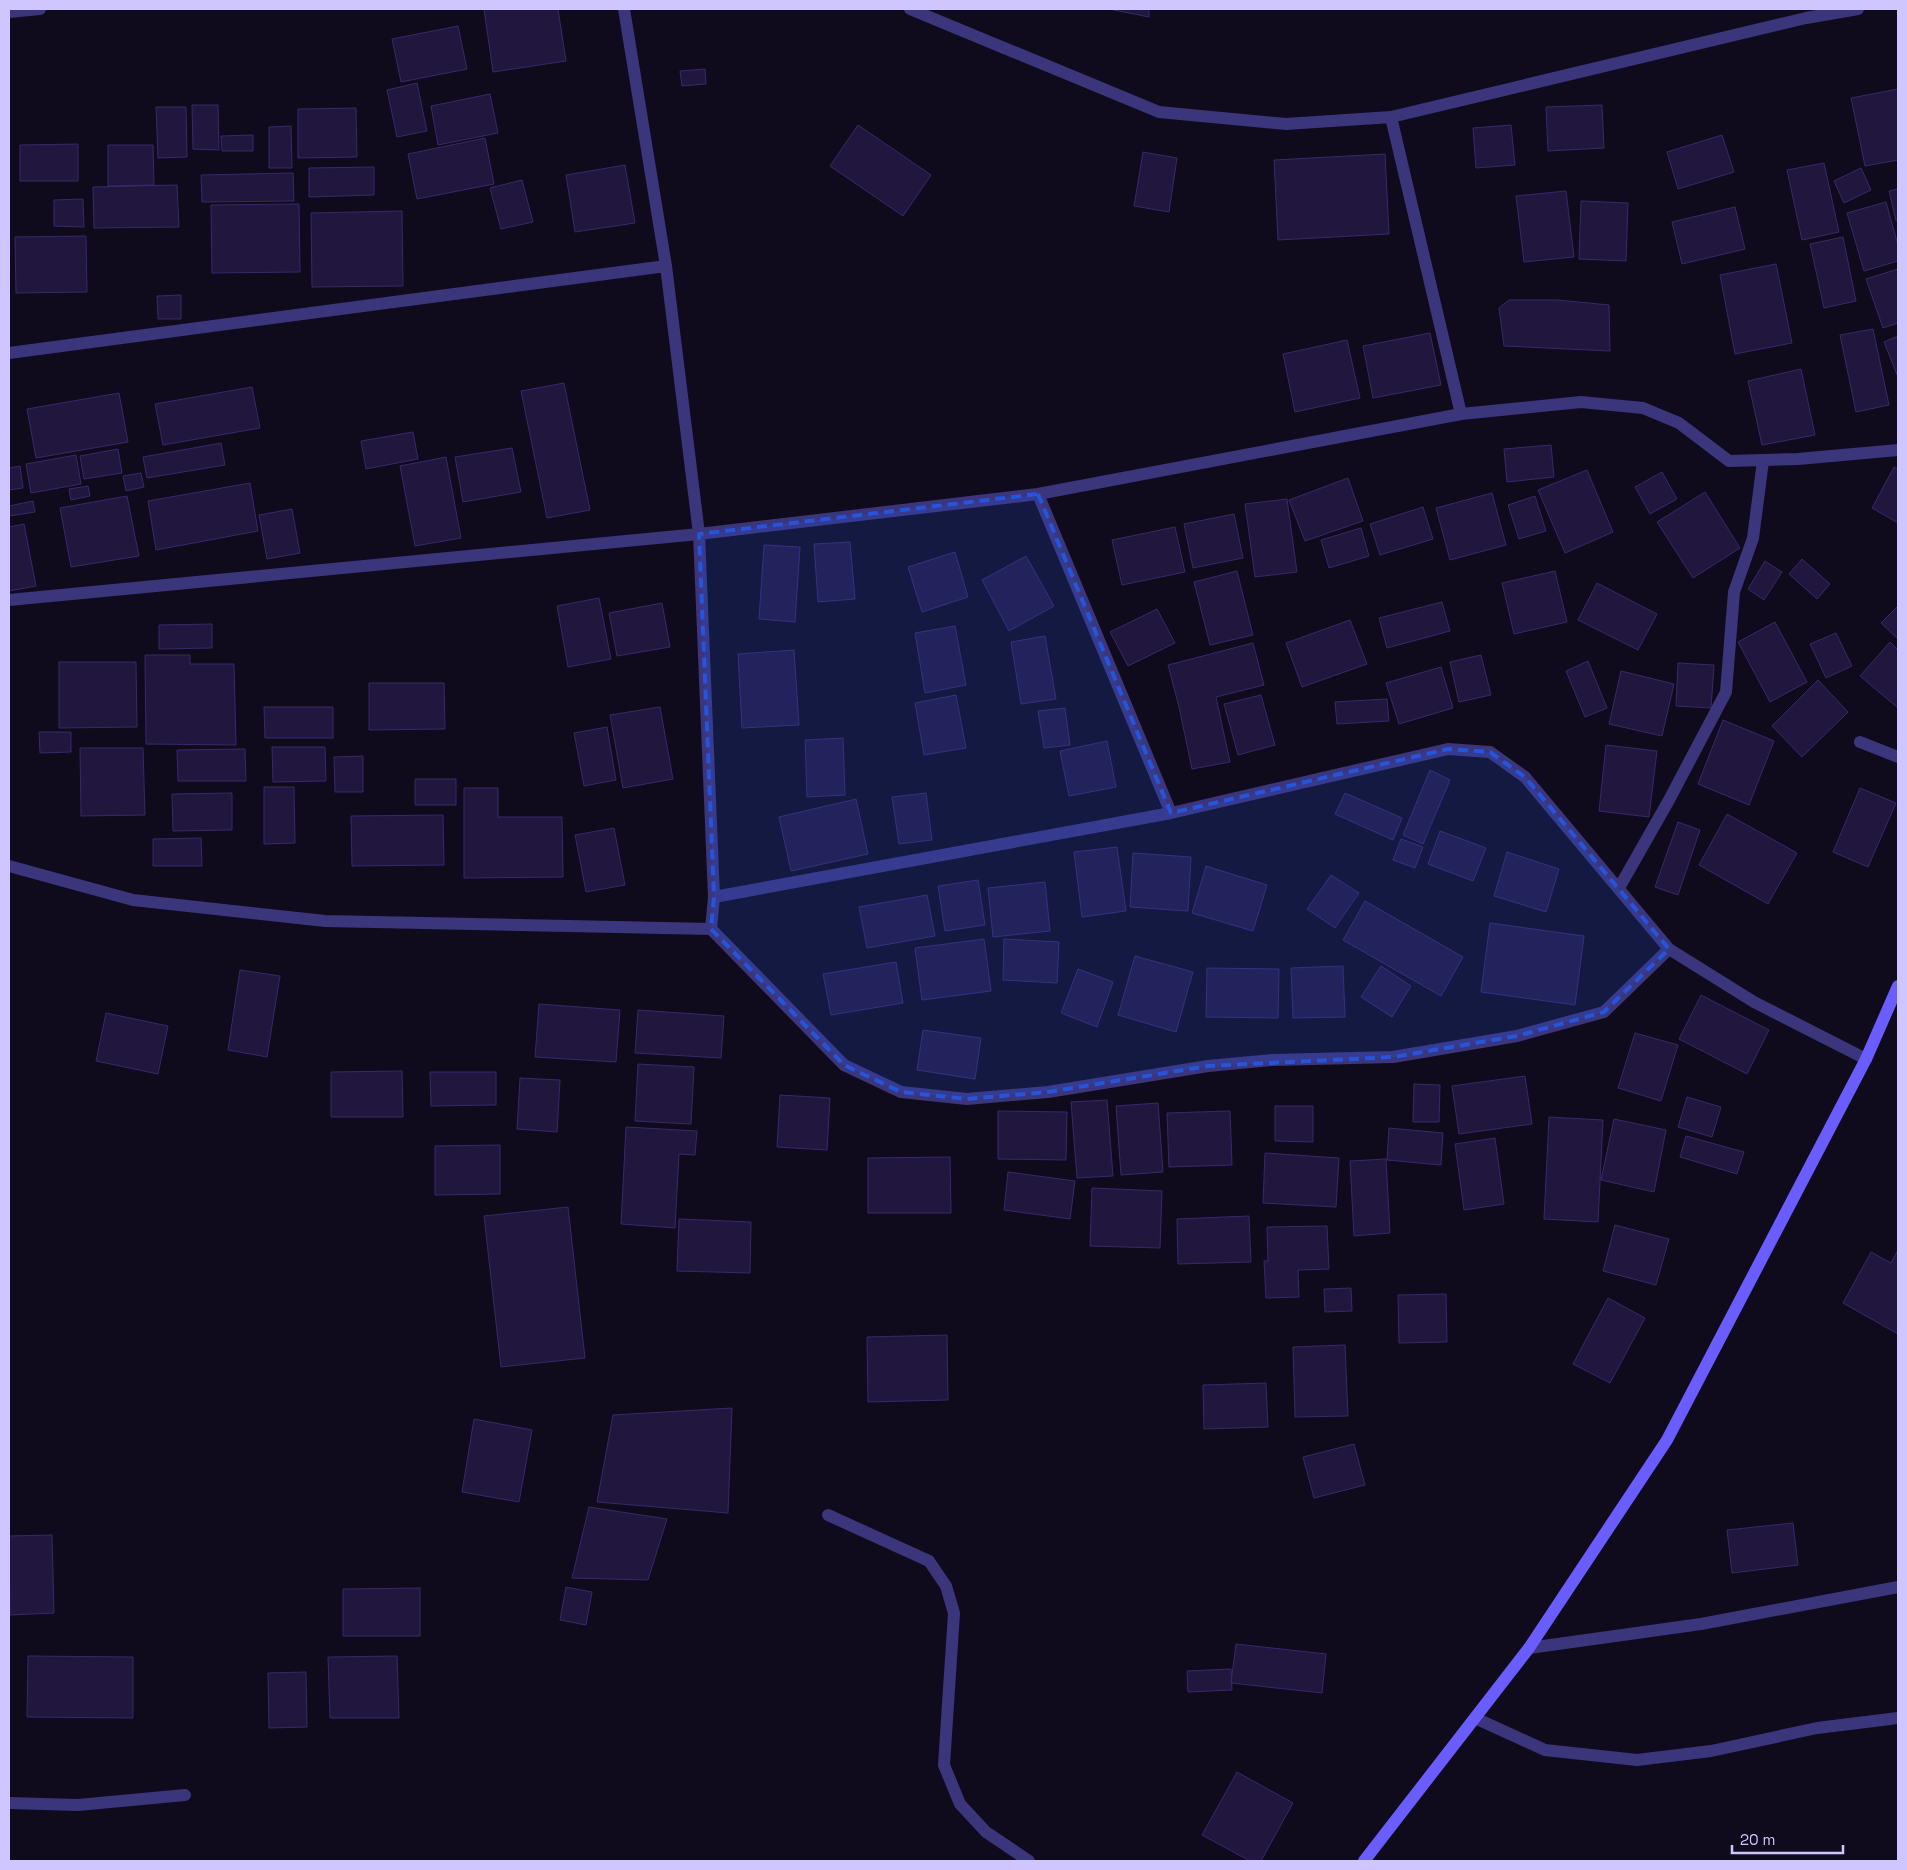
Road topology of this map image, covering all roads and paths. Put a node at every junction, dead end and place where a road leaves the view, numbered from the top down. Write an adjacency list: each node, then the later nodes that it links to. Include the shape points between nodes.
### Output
1 (40, 9): 5 (street)
2 (624, 9): 7 (street)
3 (910, 9): 6 (street, via 1159,112 1286,124)
4 (1858, 9): 6 (street, via 1806,18)
5 (9, 12)
6 (1391, 117): 9 (street)
7 (666, 266): 8 (street); 13 (street)
8 (9, 353)
9 (1461, 414): 11 (street, via 1581,402 1643,408 1678,424 1729,462); 12 (street)
10 (1898, 450): 11 (street)
11 (1763, 461): 19 (street, via 1753,538 1734,592 1726,692)
12 (1038, 494): 13 (street); 17 (street)
13 (699, 534): 14 (street); 20 (street)
14 (9, 600)
15 (1860, 742): 16 (street)
16 (1898, 757)
17 (1171, 813): 19 (street, via 1448,749 1490,752 1525,777); 20 (street)
18 (9, 866): 21 (street, via 133,900 325,921)
19 (1619, 888): 22 (street)
20 (714, 897): 21 (street)
21 (711, 928): 22 (street, via 844,1065 901,1092 967,1099 1048,1092 1208,1066 1273,1060 1393,1057 1516,1036 1604,1012)
22 (1669, 949): 24 (street, via 1754,1002)
23 (1898, 986): 24 (street)
24 (1866, 1059): 27 (street, via 1667,1440)
25 (828, 1515): 32 (street, via 929,1560 946,1586 954,1612 944,1765 960,1804 986,1832)
26 (1898, 1587): 27 (street, via 1701,1624)
27 (1529, 1648): 28 (street)
28 (1475, 1718): 29 (street, via 1545,1750 1636,1760 1711,1751 1817,1728); 33 (street)
29 (1898, 1718)
30 (185, 1795): 31 (street, via 78,1805)
31 (9, 1802)
32 (1029, 1861)
33 (1364, 1861)

